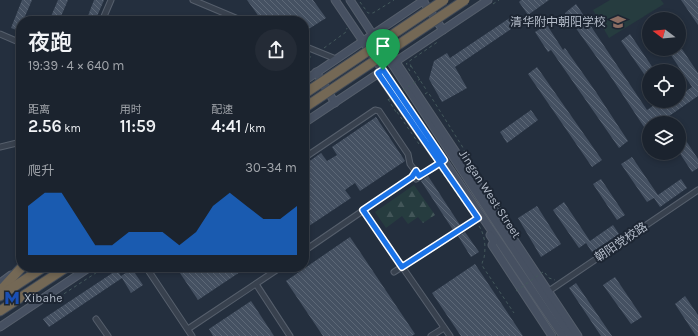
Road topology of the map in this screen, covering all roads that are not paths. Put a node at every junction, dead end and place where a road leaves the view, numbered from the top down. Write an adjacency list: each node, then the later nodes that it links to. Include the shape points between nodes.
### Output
1 (111, 0): 9 (street)
2 (193, 0): 10 (street)
3 (335, 0): 14 (street, Jingan West Street)
4 (350, 0): 13 (street)
5 (424, 0): 11 (street); 13 (street)
6 (444, 0): 22 (highway, bridge)
7 (465, 0): 24 (highway, bridge)
8 (491, 2): 11 (street)
9 (104, 16)
10 (231, 16)
11 (443, 30): 18 (street)
12 (0, 34): 15 (street)
13 (374, 34): 14 (street); 18 (street)
14 (364, 40): 17 (street); 20 (street, Jingan West Street)
15 (16, 41)
16 (309, 48): 17 (street)
17 (336, 59): 19 (street)
18 (394, 63): 20 (street); 28 (street); 31 (street, Jingan West Street)
19 (316, 72): 21 (street); 23 (street)
20 (380, 72): 23 (street); 30 (street, Jingan West Street)
21 (309, 77)
22 (309, 91)
23 (335, 102): 25 (street)
24 (309, 105)
25 (309, 120)
26 (16, 143): 27 (street)
27 (0, 146)
28 (454, 147): 31 (street); 49 (street)
29 (309, 155): 32 (street, via 375,110 379,111 408,154 410,164)
30 (442, 161): 32 (street, via 417,178); 35 (street, Jingan West Street)
31 (458, 166): 49 (street, Jingan West Street)
32 (416, 171): 34 (street, via 412,177)
33 (698, 190): 49 (street, 朝阳党校路)
34 (363, 210): 36 (street); 37 (street)
35 (480, 217): 37 (street); 61 (street, via 494,241 492,245); 62 (street, Jingan West Street)
36 (309, 248)
37 (402, 267): 45 (street); 54 (street)
38 (16, 272): 46 (street)
39 (18, 272): 48 (highway)
40 (36, 272): 50 (highway)
41 (59, 272): 51 (highway)
42 (82, 272): 53 (street)
43 (149, 272): 55 (street)
44 (273, 272): 47 (street)
45 (394, 272)
46 (0, 283)
47 (256, 284): 55 (street); 58 (street)
48 (0, 291)
49 (546, 293): 63 (street, Jingan West Street); 64 (street)
50 (0, 296)
51 (0, 311)
52 (96, 319): 56 (street)
53 (0, 327)
54 (444, 328): 59 (street); 60 (street)
55 (188, 330): 57 (street)
56 (108, 336)
57 (192, 336)
58 (290, 336)
59 (431, 336)
60 (450, 336)
61 (552, 336)
62 (563, 336)
63 (571, 336)
64 (578, 336)

